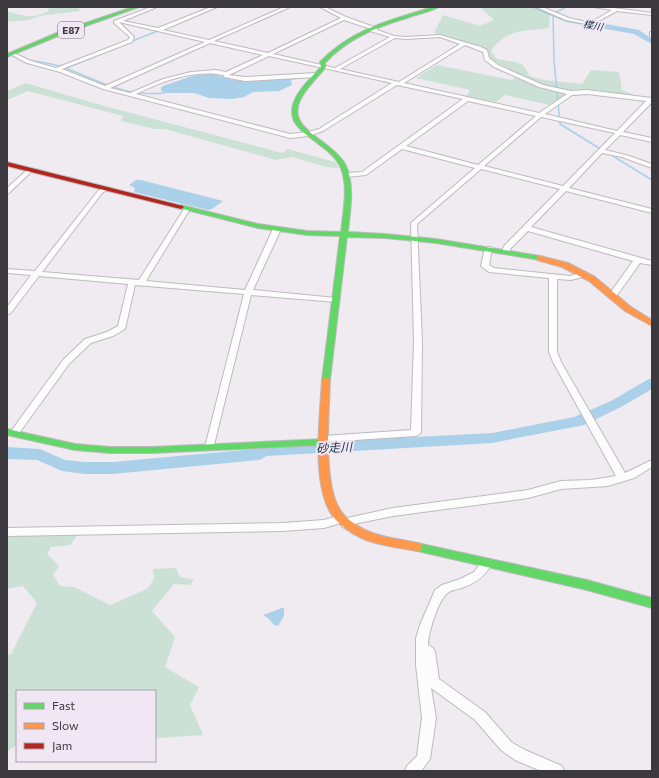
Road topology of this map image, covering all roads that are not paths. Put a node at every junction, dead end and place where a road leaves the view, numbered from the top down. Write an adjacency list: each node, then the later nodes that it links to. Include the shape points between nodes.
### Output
1 (130, 7): 13 (main road, E87)
2 (137, 7): 24 (main road, E87, via 61,33)
3 (155, 7): 14 (street)
4 (215, 7): 16 (street)
5 (288, 7): 20 (street, via 241,26)
6 (322, 7): 12 (street)
7 (437, 7): 15 (main road)
8 (538, 7): 10 (street, via 568,19 591,24)
9 (596, 7): 10 (street)
10 (615, 10): 11 (street)
11 (652, 14)
12 (344, 18): 15 (street); 23 (street)
13 (92, 20): 21 (main road); 24 (main road, E87)
14 (119, 21): 16 (street); 27 (street, via 116,23 132,37 131,40)
15 (374, 29): 18 (street); 26 (main road, via 334,49 322,63)
16 (158, 30): 20 (street)
17 (652, 33): 19 (street)
18 (394, 37): 22 (street, via 440,36); 28 (street)
19 (652, 37)
20 (211, 42): 23 (street); 32 (street)
21 (17, 44)
22 (464, 44): 31 (street); 33 (street, via 483,50 487,59 514,75 541,86)
23 (268, 54): 26 (street); 29 (street)
24 (11, 55): 25 (street); 27 (street)
25 (7, 62)
26 (324, 67): 28 (street); 30 (main road)
27 (58, 69): 32 (street)
28 (336, 69): 31 (street)
29 (227, 74): 30 (street, via 226,76 245,79); 34 (street, via 214,71 193,74 146,86)
30 (316, 75): 40 (main road, via 300,93 294,106 296,119)
31 (397, 83): 35 (street); 40 (street, via 321,130)
32 (105, 88): 34 (street)
33 (571, 93): 36 (street, via 588,92); 38 (street)
34 (130, 95): 40 (street, via 290,136)
35 (467, 99): 38 (street); 42 (street)
36 (651, 100): 37 (street)
37 (649, 106): 39 (street)
38 (540, 115): 39 (street); 46 (street)
39 (618, 133): 41 (street); 43 (street)
40 (309, 134): 48 (main road, via 336,156)
41 (652, 140)
42 (401, 147): 46 (street); 48 (street, via 364,174)
43 (601, 151): 45 (street); 50 (street)
44 (7, 164): 47 (main road)
45 (652, 166)
46 (479, 167): 50 (street); 57 (street, via 416,221)
47 (29, 171): 49 (main road); 51 (street)
48 (347, 175): 56 (main road)
49 (105, 189): 52 (main road); 63 (street, via 100,192)
50 (565, 189): 53 (street); 54 (street)
51 (7, 192)
52 (187, 209): 55 (main road, via 245,224); 66 (street)
53 (652, 211)
54 (526, 228): 59 (street); 60 (street)
55 (277, 229): 56 (main road); 67 (street)
56 (344, 234): 57 (main road); 69 (main road)
57 (414, 238): 58 (main road); 73 (street, via 418,342 416,433)
58 (488, 249): 59 (main road); 65 (street, via 485,266 489,269)
59 (506, 251): 64 (main road, via 552,261)
60 (638, 260): 61 (street); 68 (street)
61 (652, 263)
62 (7, 271): 63 (street)
63 (37, 274): 66 (street); 70 (street)
64 (583, 274): 65 (street, via 573,278); 68 (main road)
65 (553, 276): 76 (street, via 554,352 557,362)
66 (137, 282): 67 (street); 72 (street, via 122,327 88,341 66,362)
67 (248, 292): 69 (street); 74 (street)
68 (612, 296): 71 (main road)
69 (336, 300): 73 (main road, via 324,407)
70 (7, 312)
71 (652, 324)
72 (11, 433): 74 (main road, via 45,442 92,449)
73 (324, 445): 74 (main road); 77 (main road, via 328,495)
74 (210, 447)
75 (652, 463): 76 (street)
76 (622, 477): 77 (street, via 602,483 561,485 528,494 393,512)
77 (344, 522): 78 (street, via 283,527); 79 (main road, via 370,537)
78 (7, 532)
79 (486, 564): 80 (main road); 81 (street, via 478,575 439,593 426,625)
80 (652, 603)
81 (422, 647): 82 (street, via 429,718 423,759); 83 (street, via 430,652 433,681 439,687 480,716 506,746)
82 (412, 771)
83 (557, 771)

